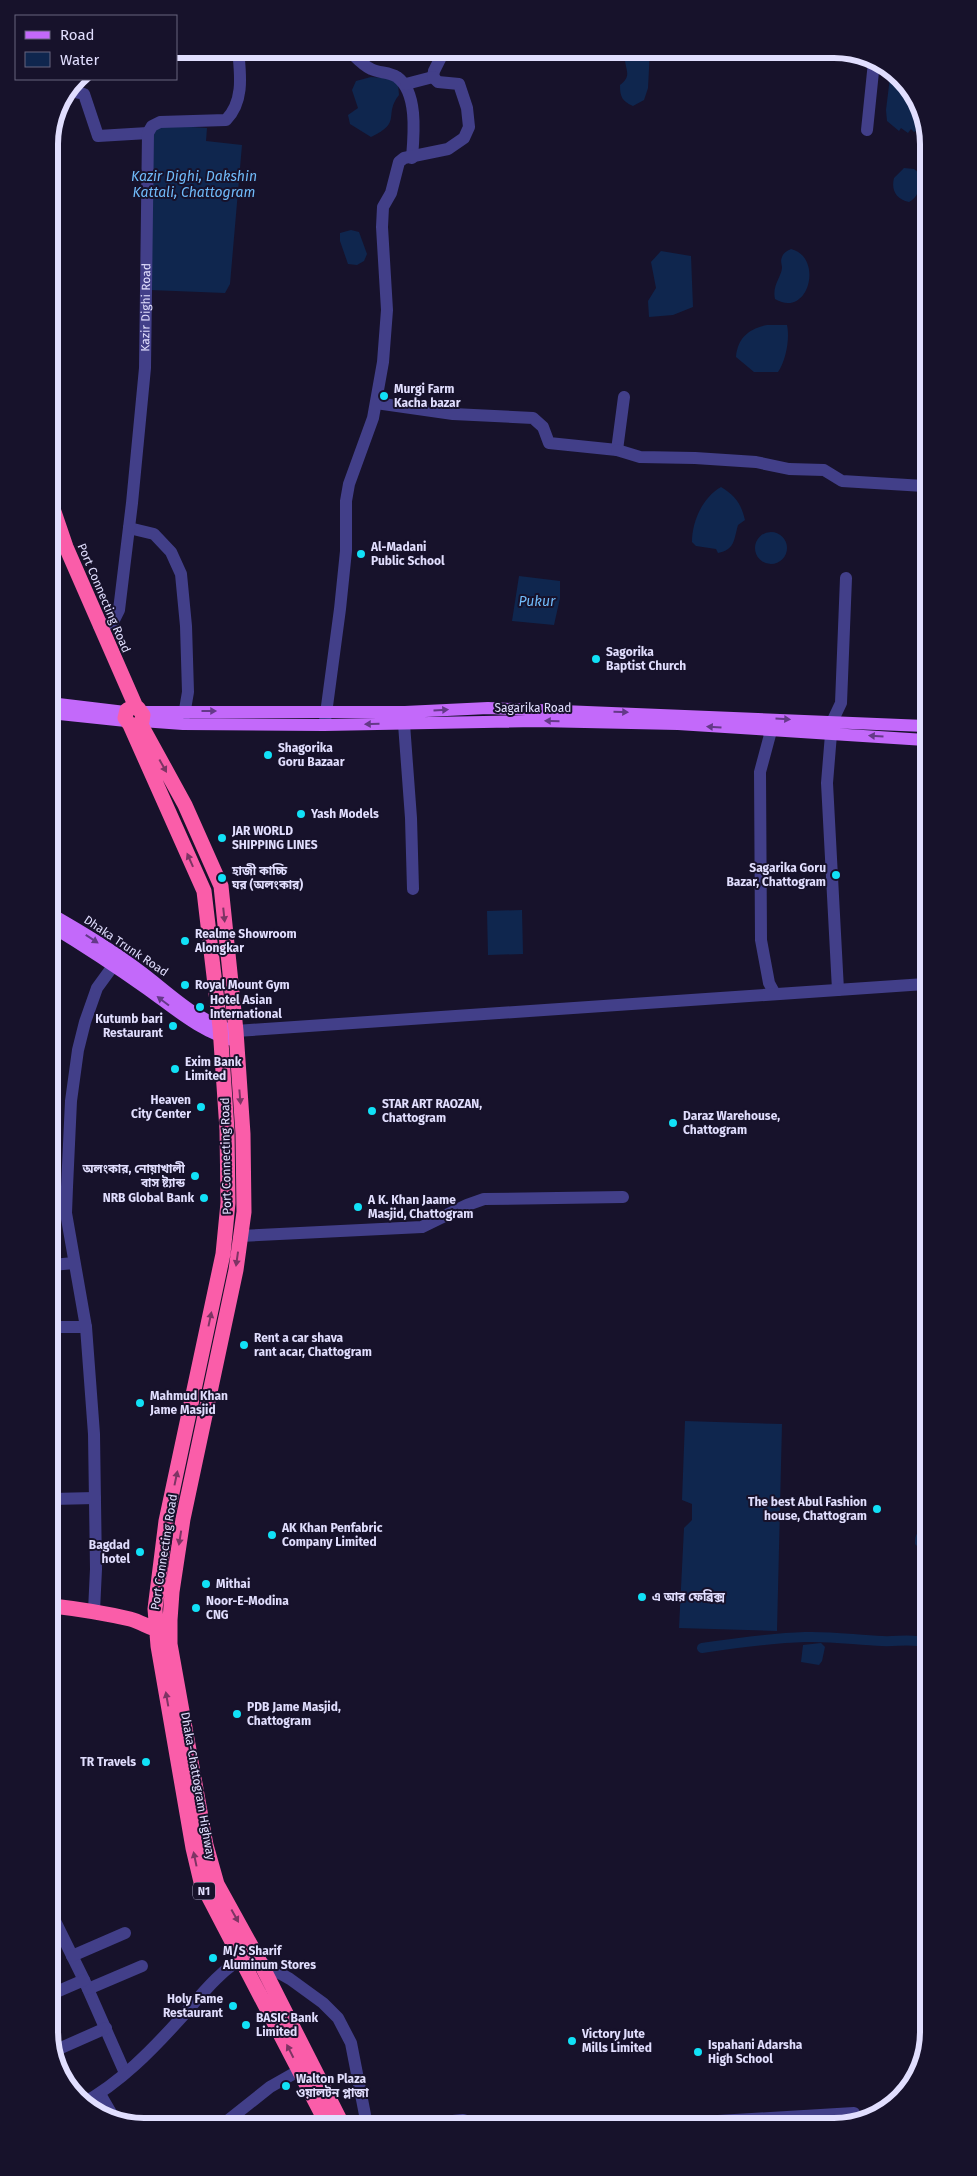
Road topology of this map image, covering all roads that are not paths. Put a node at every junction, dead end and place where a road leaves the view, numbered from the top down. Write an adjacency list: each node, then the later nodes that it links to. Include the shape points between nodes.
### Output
1 (238, 58): 9 (street, via 240,87 231,115 226,120 160,122)
2 (357, 58): 6 (street, via 369,68 395,75)
3 (440, 58): 5 (street)
4 (873, 67): 8 (street)
5 (433, 78): 6 (street); 10 (street, via 438,82 459,84 469,126 464,138 448,149)
6 (406, 84): 10 (street, via 414,130)
7 (75, 92): 9 (street, via 84,94 98,136)
8 (867, 130)
9 (148, 132): 16 (street, Kazir Dighi Road, via 145,368)
10 (412, 158): 12 (street, via 399,162 383,206 387,310)
11 (624, 398): 13 (street)
12 (376, 402): 13 (street, via 453,414 533,418 543,427 549,443); 22 (street, via 348,484 345,560)
13 (617, 450): 14 (street, via 640,457 756,462 789,469 824,470 842,481)
14 (920, 486)
15 (58, 524): 19 (highway, Port Connecting Road)
16 (128, 528): 19 (street, Kazir Dighi Road, via 119,610 113,622); 25 (street, via 154,534 171,552 181,574 188,692)
17 (58, 547): 24 (highway, Port Connecting Road)
18 (846, 578): 30 (street, via 841,702)
19 (99, 626): 24 (highway, Port Connecting Road)
20 (58, 704): 24 (main road, Sagarika Road)
21 (488, 708): 22 (main road, Sagarika Road, one-way to 21); 26 (main road); 30 (main road, Sagarika Road, one-way to 30)
22 (327, 711): 25 (main road, Sagarika Road, one-way to 22); 28 (street)
23 (58, 712): 24 (main road, Sagarika Road)
24 (134, 717): 25 (main road, Sagarika Road); 40 (highway, Port Connecting Road, one-way to 24, via 204,891); 41 (highway, Port Connecting Road, one-way to 41, via 185,805 221,886)
25 (183, 717): 28 (main road, Sagarika Road)
26 (487, 722): 27 (main road, Sagarika Road); 31 (main road, Sagarika Road, one-way to 26, via 678,724)
27 (404, 724): 28 (main road, Sagarika Road, one-way to 28); 33 (street)
28 (324, 725)
29 (920, 726): 30 (main road, Sagarika Road)
30 (832, 727): 31 (main road, Sagarika Road); 32 (main road, Sagarika Road, one-way to 30); 38 (street, via 828,783)
31 (771, 731): 39 (street, via 760,772 760,940 769,983)
32 (920, 739)
33 (412, 889)
34 (58, 918): 40 (main road, Dhaka Trunk Road, one-way to 40, via 129,963)
35 (58, 931): 36 (main road, Dhaka Trunk Road)
36 (113, 966): 40 (main road, Dhaka Trunk Road, one-way to 36, via 177,1012); 44 (street, via 98,988 78,1050 68,1142)
37 (920, 984): 38 (street)
38 (838, 990): 39 (street)
39 (775, 994): 41 (street)
40 (220, 1032): 41 (main road, Dhaka Trunk Road); 54 (highway, Port Connecting Road, one-way to 40, via 156,1593 166,1521 223,1254 228,1203)
41 (236, 1036): 45 (highway, Port Connecting Road, one-way to 45, via 243,1134 244,1212)
42 (623, 1197): 45 (street, via 484,1199 422,1227)
43 (58, 1212): 44 (street)
44 (66, 1213): 46 (street)
45 (240, 1236): 54 (highway, Port Connecting Road, one-way to 54, via 236,1270 183,1519)
46 (74, 1263): 47 (street); 49 (street)
47 (58, 1264)
48 (58, 1327): 49 (street)
49 (86, 1327): 50 (street)
50 (95, 1498): 51 (street); 53 (street)
51 (58, 1499)
52 (58, 1607): 53 (highway)
53 (94, 1611): 54 (highway)
54 (163, 1631): 58 (highway, Dhaka-Chattogram Highway / N1, via 170,1644 214,1878)
55 (125, 1933): 57 (street)
56 (58, 1935): 57 (street)
57 (72, 1956): 60 (street)
58 (251, 1957): 64 (highway, Dhaka-Chattogram Highway / N1, one-way to 58); 65 (street, via 205,1990); 72 (highway, Dhaka-Chattogram Highway / N1); 73 (street, via 323,2002 338,2018 351,2043)
59 (142, 1966): 60 (street)
60 (86, 1985): 61 (street); 62 (street)
61 (58, 1993)
62 (106, 2028): 63 (street); 65 (street)
63 (59, 2049)
64 (300, 2070): 70 (street, via 270,2087); 71 (highway, Dhaka-Chattogram Highway / N1)
65 (125, 2073): 66 (street)
66 (100, 2094): 67 (street); 68 (street)
67 (90, 2100)
68 (110, 2112)
69 (854, 2113): 74 (street)
70 (232, 2118)
71 (324, 2118)
72 (339, 2118)
73 (365, 2118)
74 (769, 2118)

